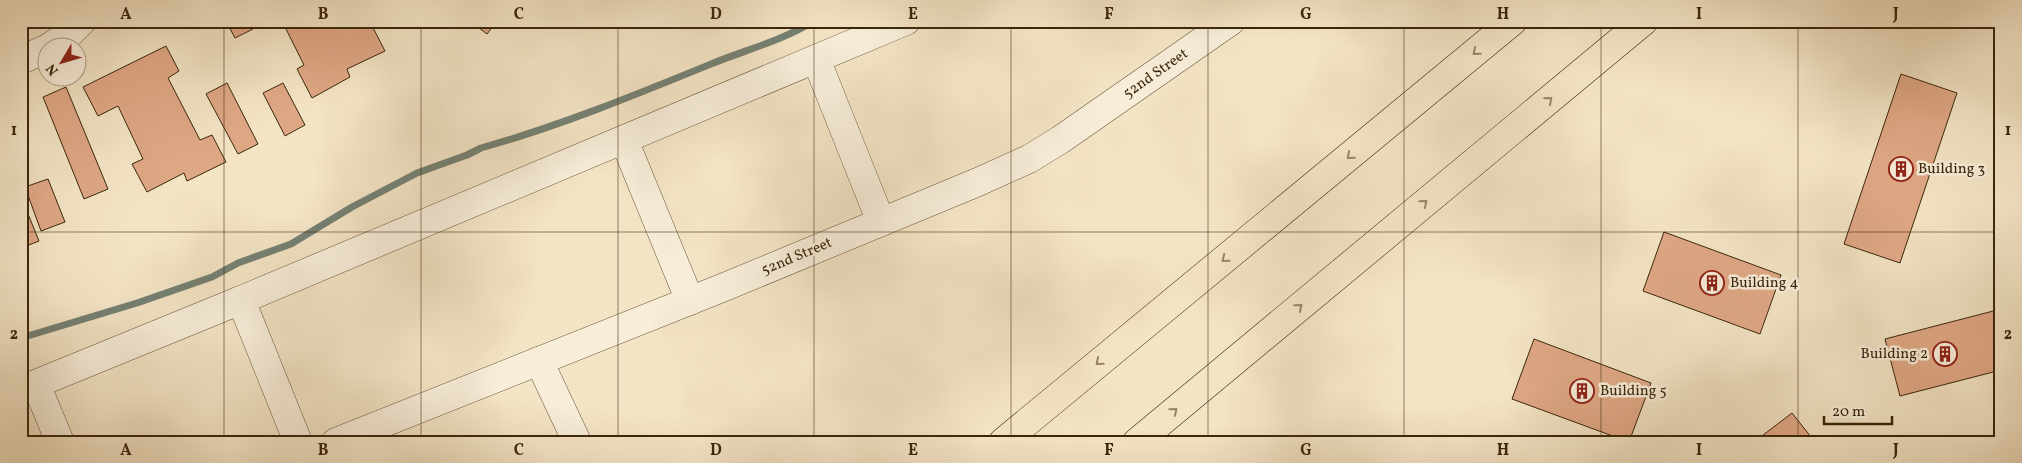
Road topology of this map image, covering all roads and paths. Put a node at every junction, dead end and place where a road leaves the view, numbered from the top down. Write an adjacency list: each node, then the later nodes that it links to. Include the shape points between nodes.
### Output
1 (82, 21): 6 (street)
2 (906, 21): 8 (street)
3 (1231, 21): 11 (street, 52nd Street, via 1029,159)
4 (1513, 21): 20 (highway, one-way to 20)
5 (1644, 21): 21 (highway, one-way to 5)
6 (63, 38)
7 (38, 52): 9 (street)
8 (816, 59): 10 (street); 11 (street)
9 (21, 60)
10 (624, 140): 12 (street); 13 (street)
11 (880, 222): 13 (street, 52nd Street)
12 (241, 300): 15 (street); 17 (street)
13 (690, 301): 14 (street, 52nd Street)
14 (539, 361): 18 (street, 52nd Street); 19 (street)
15 (29, 387): 16 (street)
16 (60, 442)
17 (298, 442)
18 (336, 442)
19 (577, 442)
20 (1003, 442)
21 (1137, 442)

